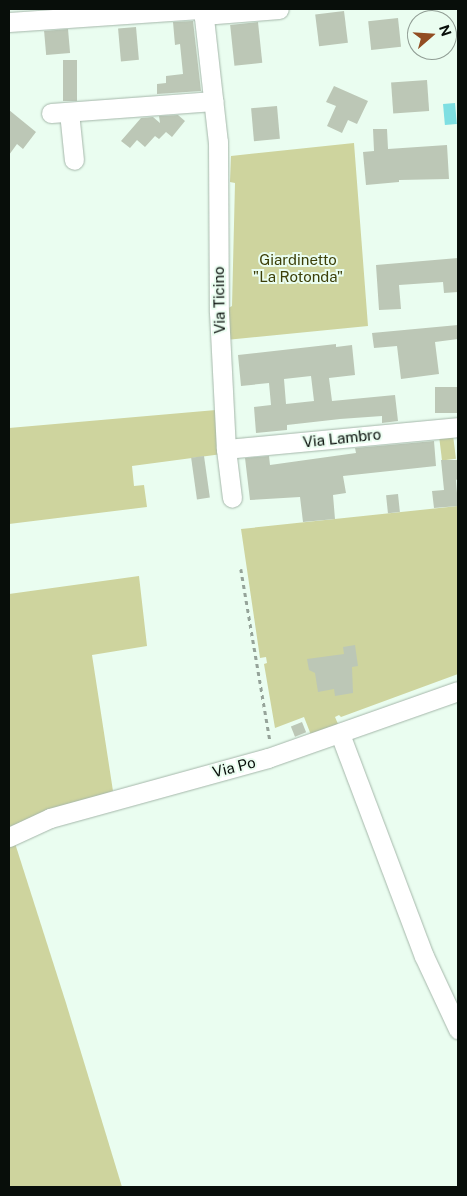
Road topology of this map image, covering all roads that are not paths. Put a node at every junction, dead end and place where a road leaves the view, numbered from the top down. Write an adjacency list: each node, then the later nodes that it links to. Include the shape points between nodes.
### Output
1 (279, 9): 2 (street)
2 (202, 11): 3 (street); 4 (street, Via Ticino)
3 (9, 22)
4 (214, 101): 5 (street, via 60,112); 7 (street, Via Ticino)
5 (74, 160)
6 (458, 427): 7 (street, Via Lambro)
7 (226, 450): 8 (street, Via Ticino)
8 (232, 498)
9 (458, 692): 10 (street, Via Po)
10 (340, 734): 11 (street, Via Po, via 273,756 108,799 50,818); 12 (street, via 424,956)
11 (9, 837)
12 (458, 1029)

